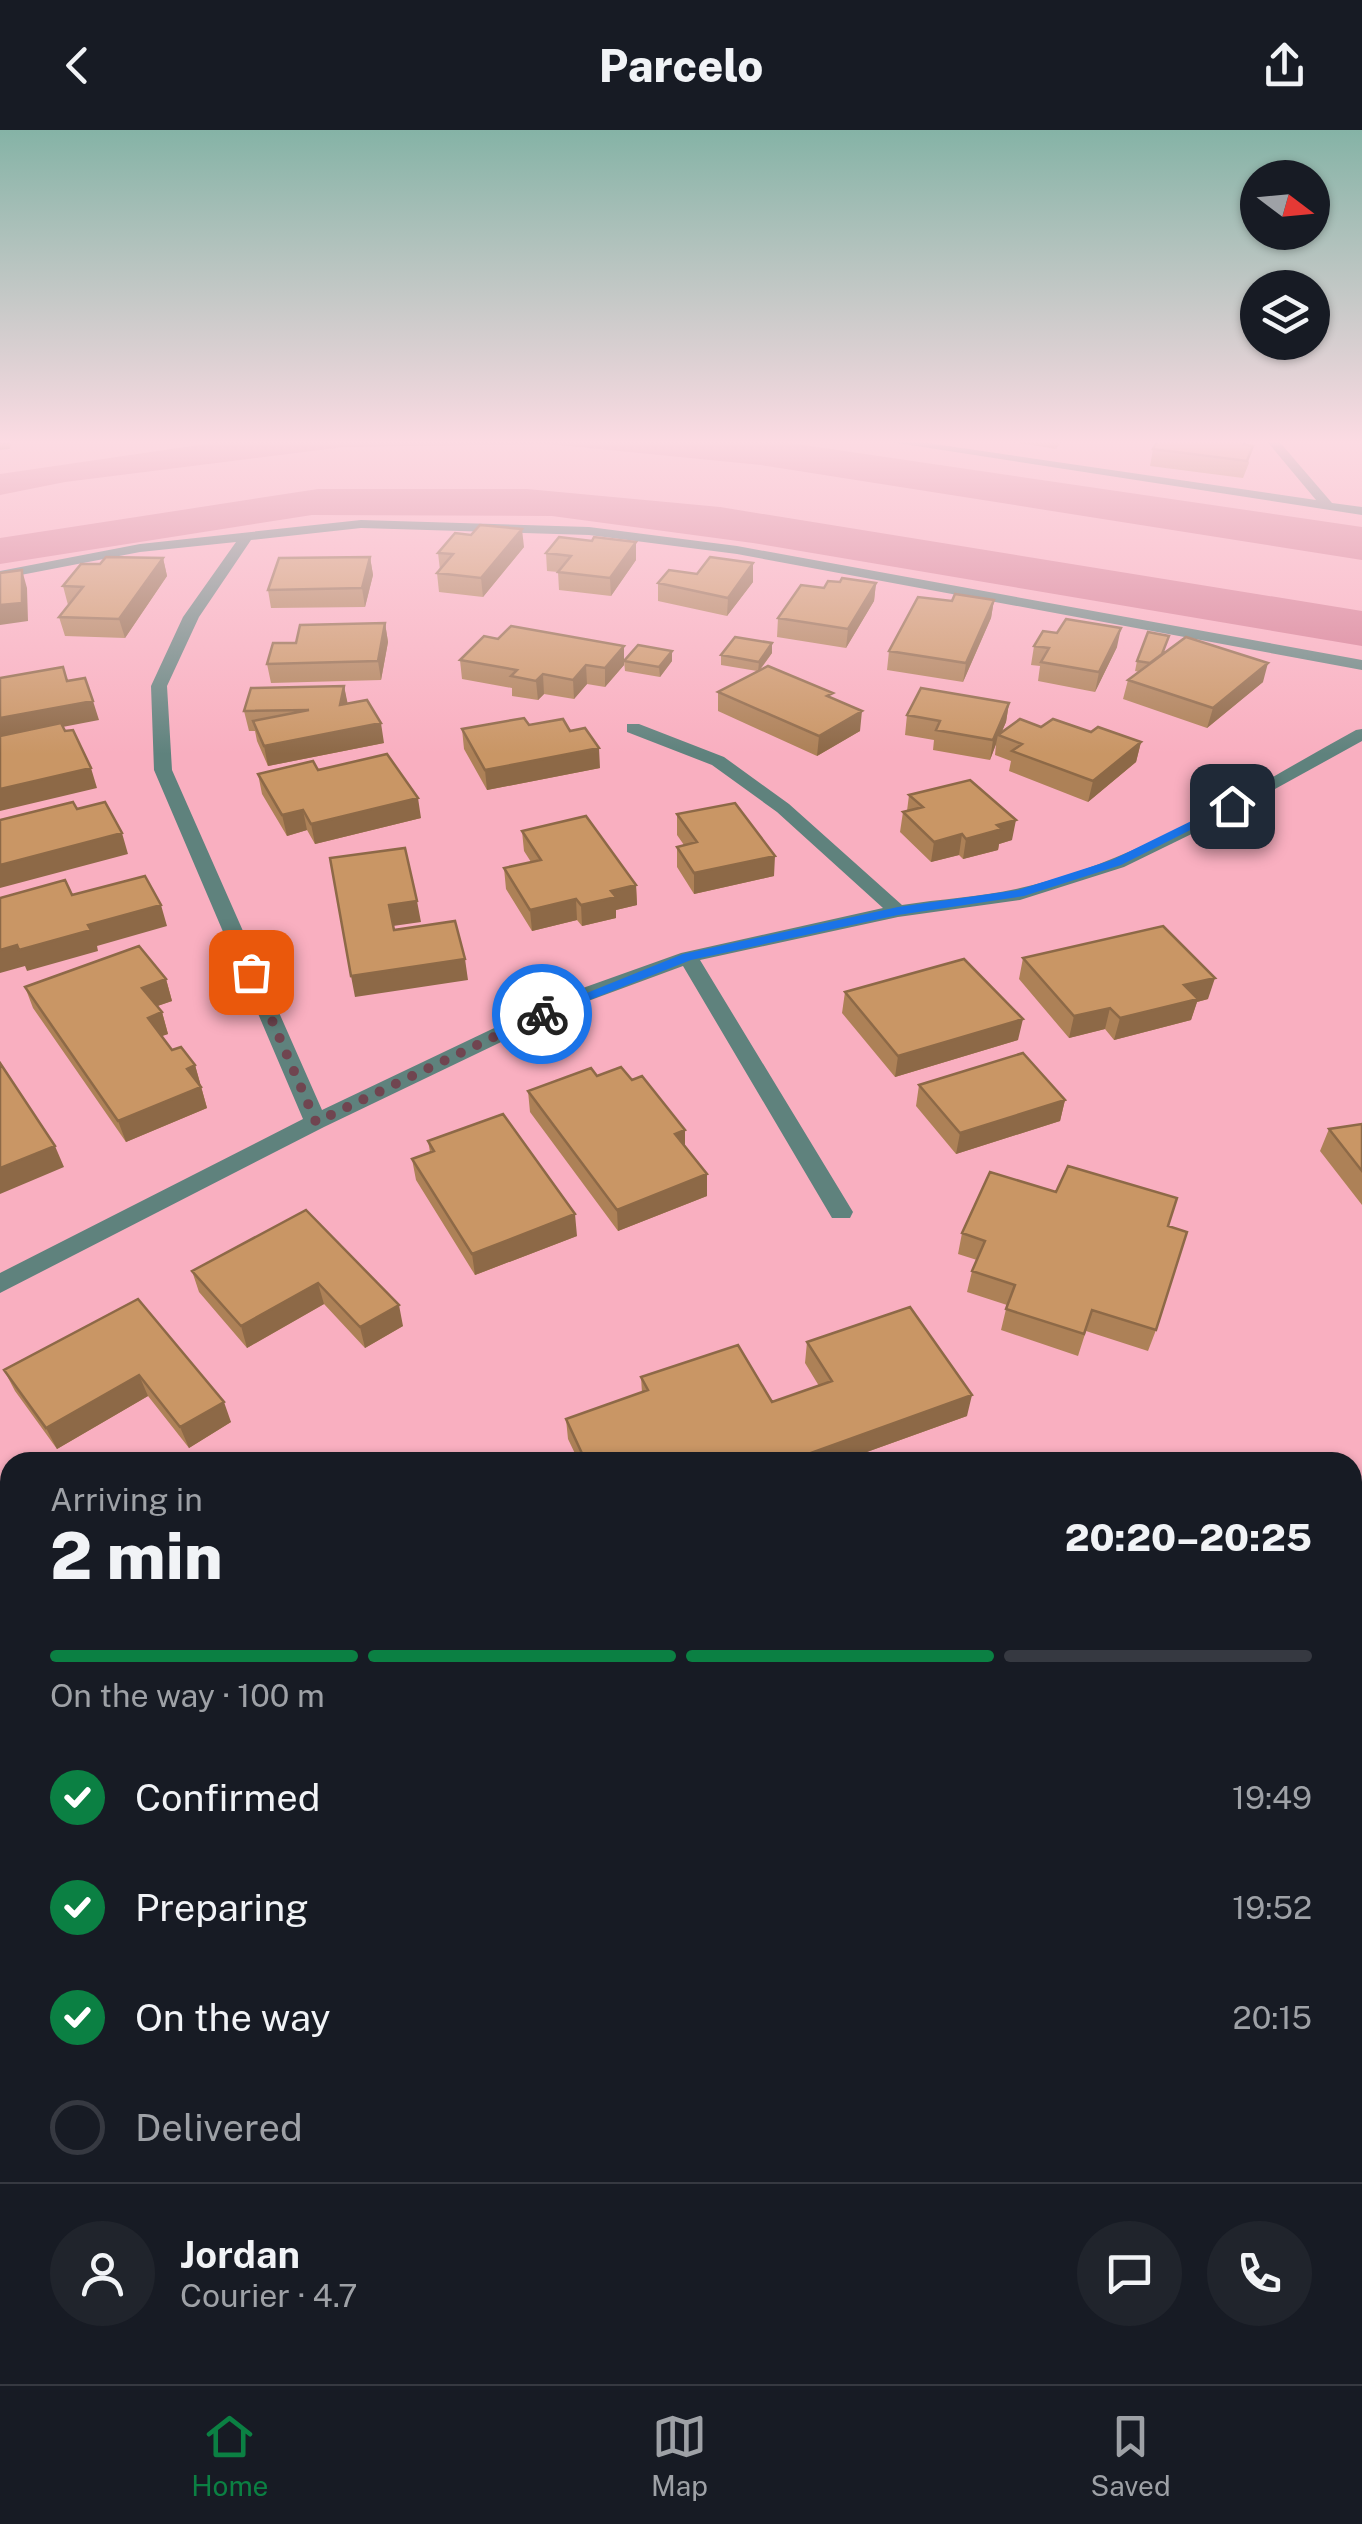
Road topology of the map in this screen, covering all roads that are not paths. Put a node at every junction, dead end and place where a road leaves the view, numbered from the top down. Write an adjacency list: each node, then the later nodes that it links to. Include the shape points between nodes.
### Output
1 (172, 544): 4 (street)
2 (242, 544): 10 (street, via 191,618 158,686 163,770)
3 (692, 544): 5 (street)
4 (0, 575)
5 (1362, 664)
6 (633, 728): 8 (street, via 718,761 783,808)
7 (1362, 734): 8 (street, via 1117,862 1020,894)
8 (898, 911): 9 (street)
9 (688, 957): 10 (street, via 573,999); 11 (street)
10 (316, 1122): 12 (street)
11 (841, 1212)
12 (0, 1284)

